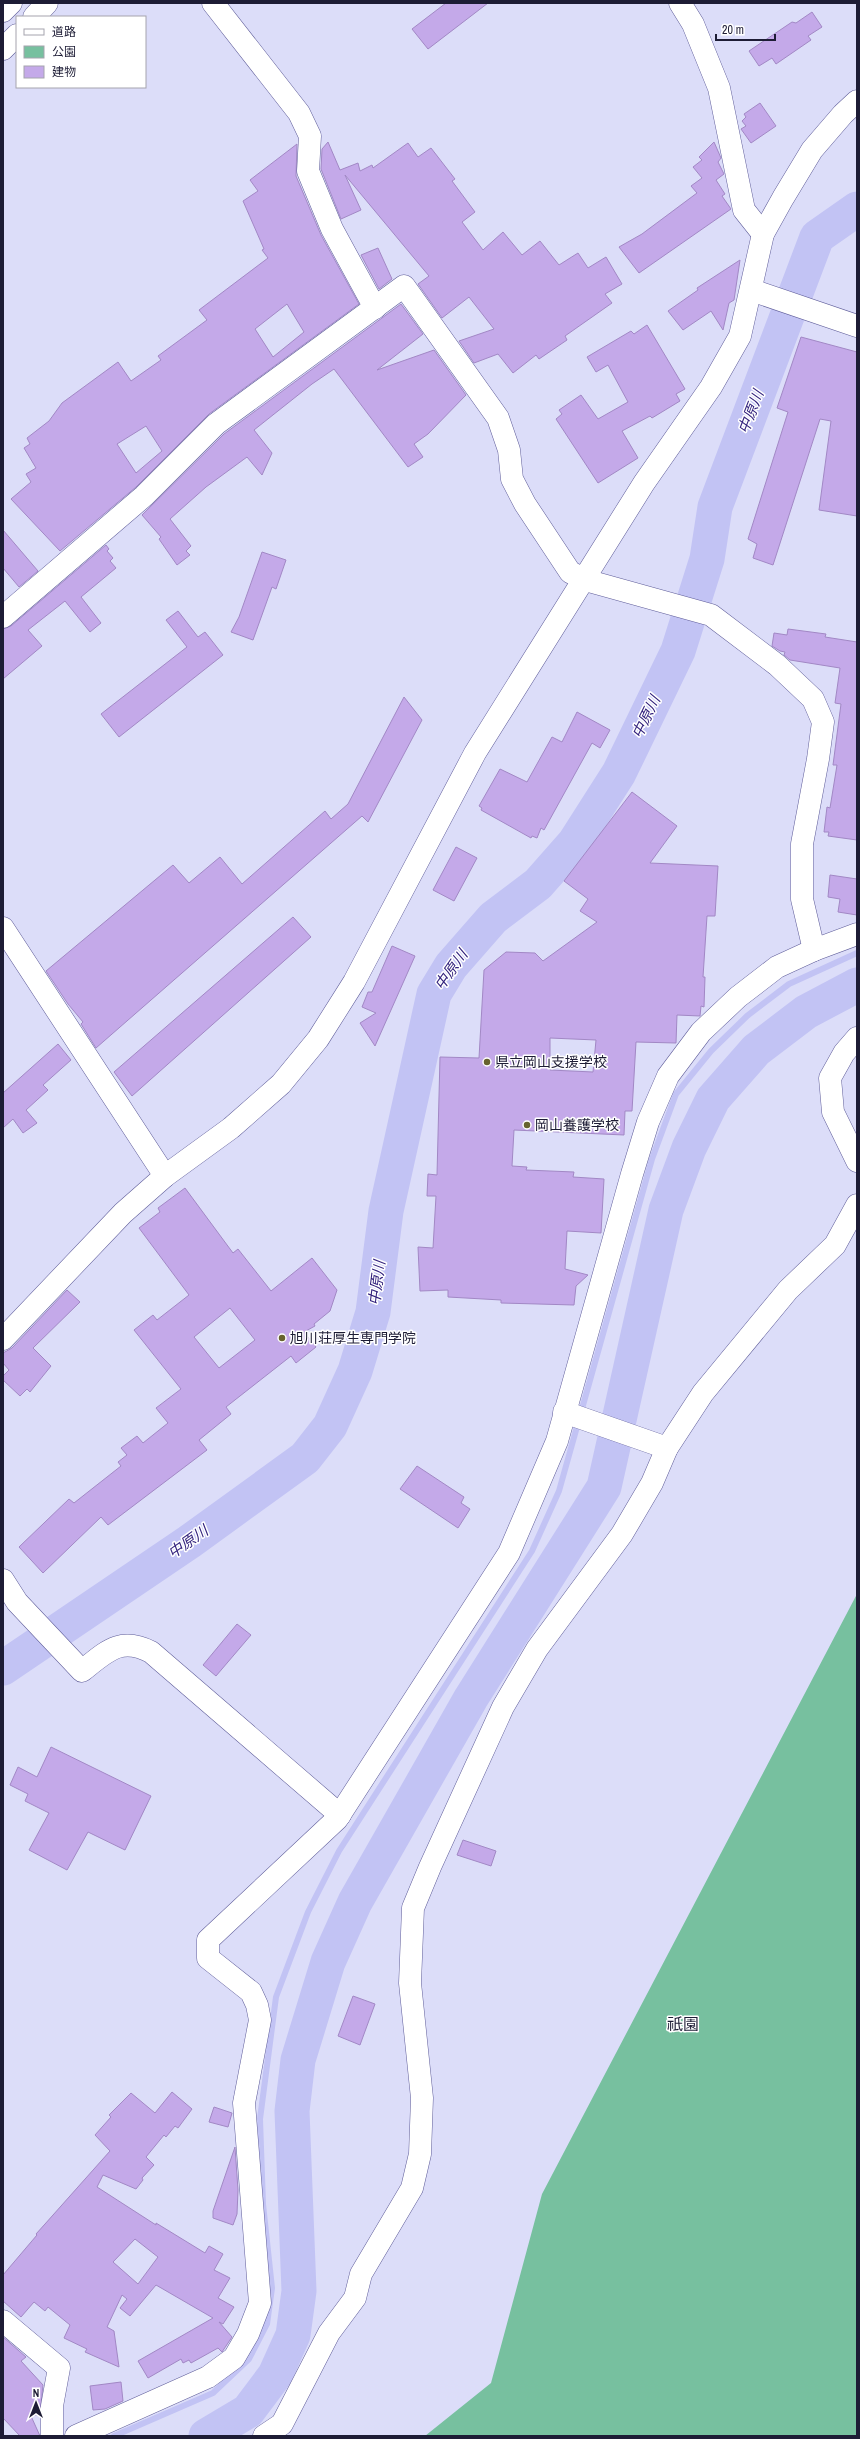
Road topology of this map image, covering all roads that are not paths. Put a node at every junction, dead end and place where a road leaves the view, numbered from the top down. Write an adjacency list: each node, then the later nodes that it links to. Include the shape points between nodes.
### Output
1 (11, 3): 5 (street)
2 (48, 3): 6 (street)
3 (213, 3): 12 (street, via 299,113 310,136 308,171 332,229)
4 (680, 3): 10 (street, via 693,24 719,88 744,210)
5 (3, 11)
6 (35, 16)
7 (16, 36): 8 (street)
8 (3, 49)
9 (857, 101): 10 (street, via 812,150)
10 (763, 234): 11 (street)
11 (751, 290): 13 (street); 14 (street, via 740,336 711,387 644,483)
12 (375, 308): 14 (street, via 404,286 498,418 510,450 512,479 525,504 570,572); 15 (street, via 216,424 144,496)
13 (857, 326)
14 (585, 580): 18 (street, via 711,616 777,665 813,699 823,722 802,844 802,899); 21 (street, via 474,753 354,982 318,1039 281,1084 231,1128)
15 (3, 616)
16 (3, 928): 21 (street)
17 (857, 934): 18 (street)
18 (814, 950): 24 (street, via 777,967 738,997 701,1032 668,1076 644,1137)
19 (857, 1038): 20 (street, via 844,1053 830,1078 833,1112)
20 (857, 1161)
21 (165, 1176): 23 (street, via 106,1230)
22 (857, 1205): 25 (street, via 835,1245 788,1290 703,1393)
23 (3, 1339)
24 (568, 1414): 25 (street); 27 (street, via 509,1553)
25 (663, 1447): 31 (street, via 652,1484 622,1534 537,1648 503,1707 413,1908 410,1983 422,2098 420,2154 412,2188 361,2274 355,2298 329,2333 282,2424)
26 (3, 1580): 27 (street, via 16,1602 82,1671 112,1647 138,1645 152,1652)
27 (340, 1815): 30 (street, via 208,1940 208,1958 251,1992 260,2020 244,2103 260,2303 248,2334 234,2358 208,2377)
28 (3, 2321): 29 (street, via 59,2368 52,2406)
29 (52, 2436)
30 (76, 2436)
31 (264, 2436)

